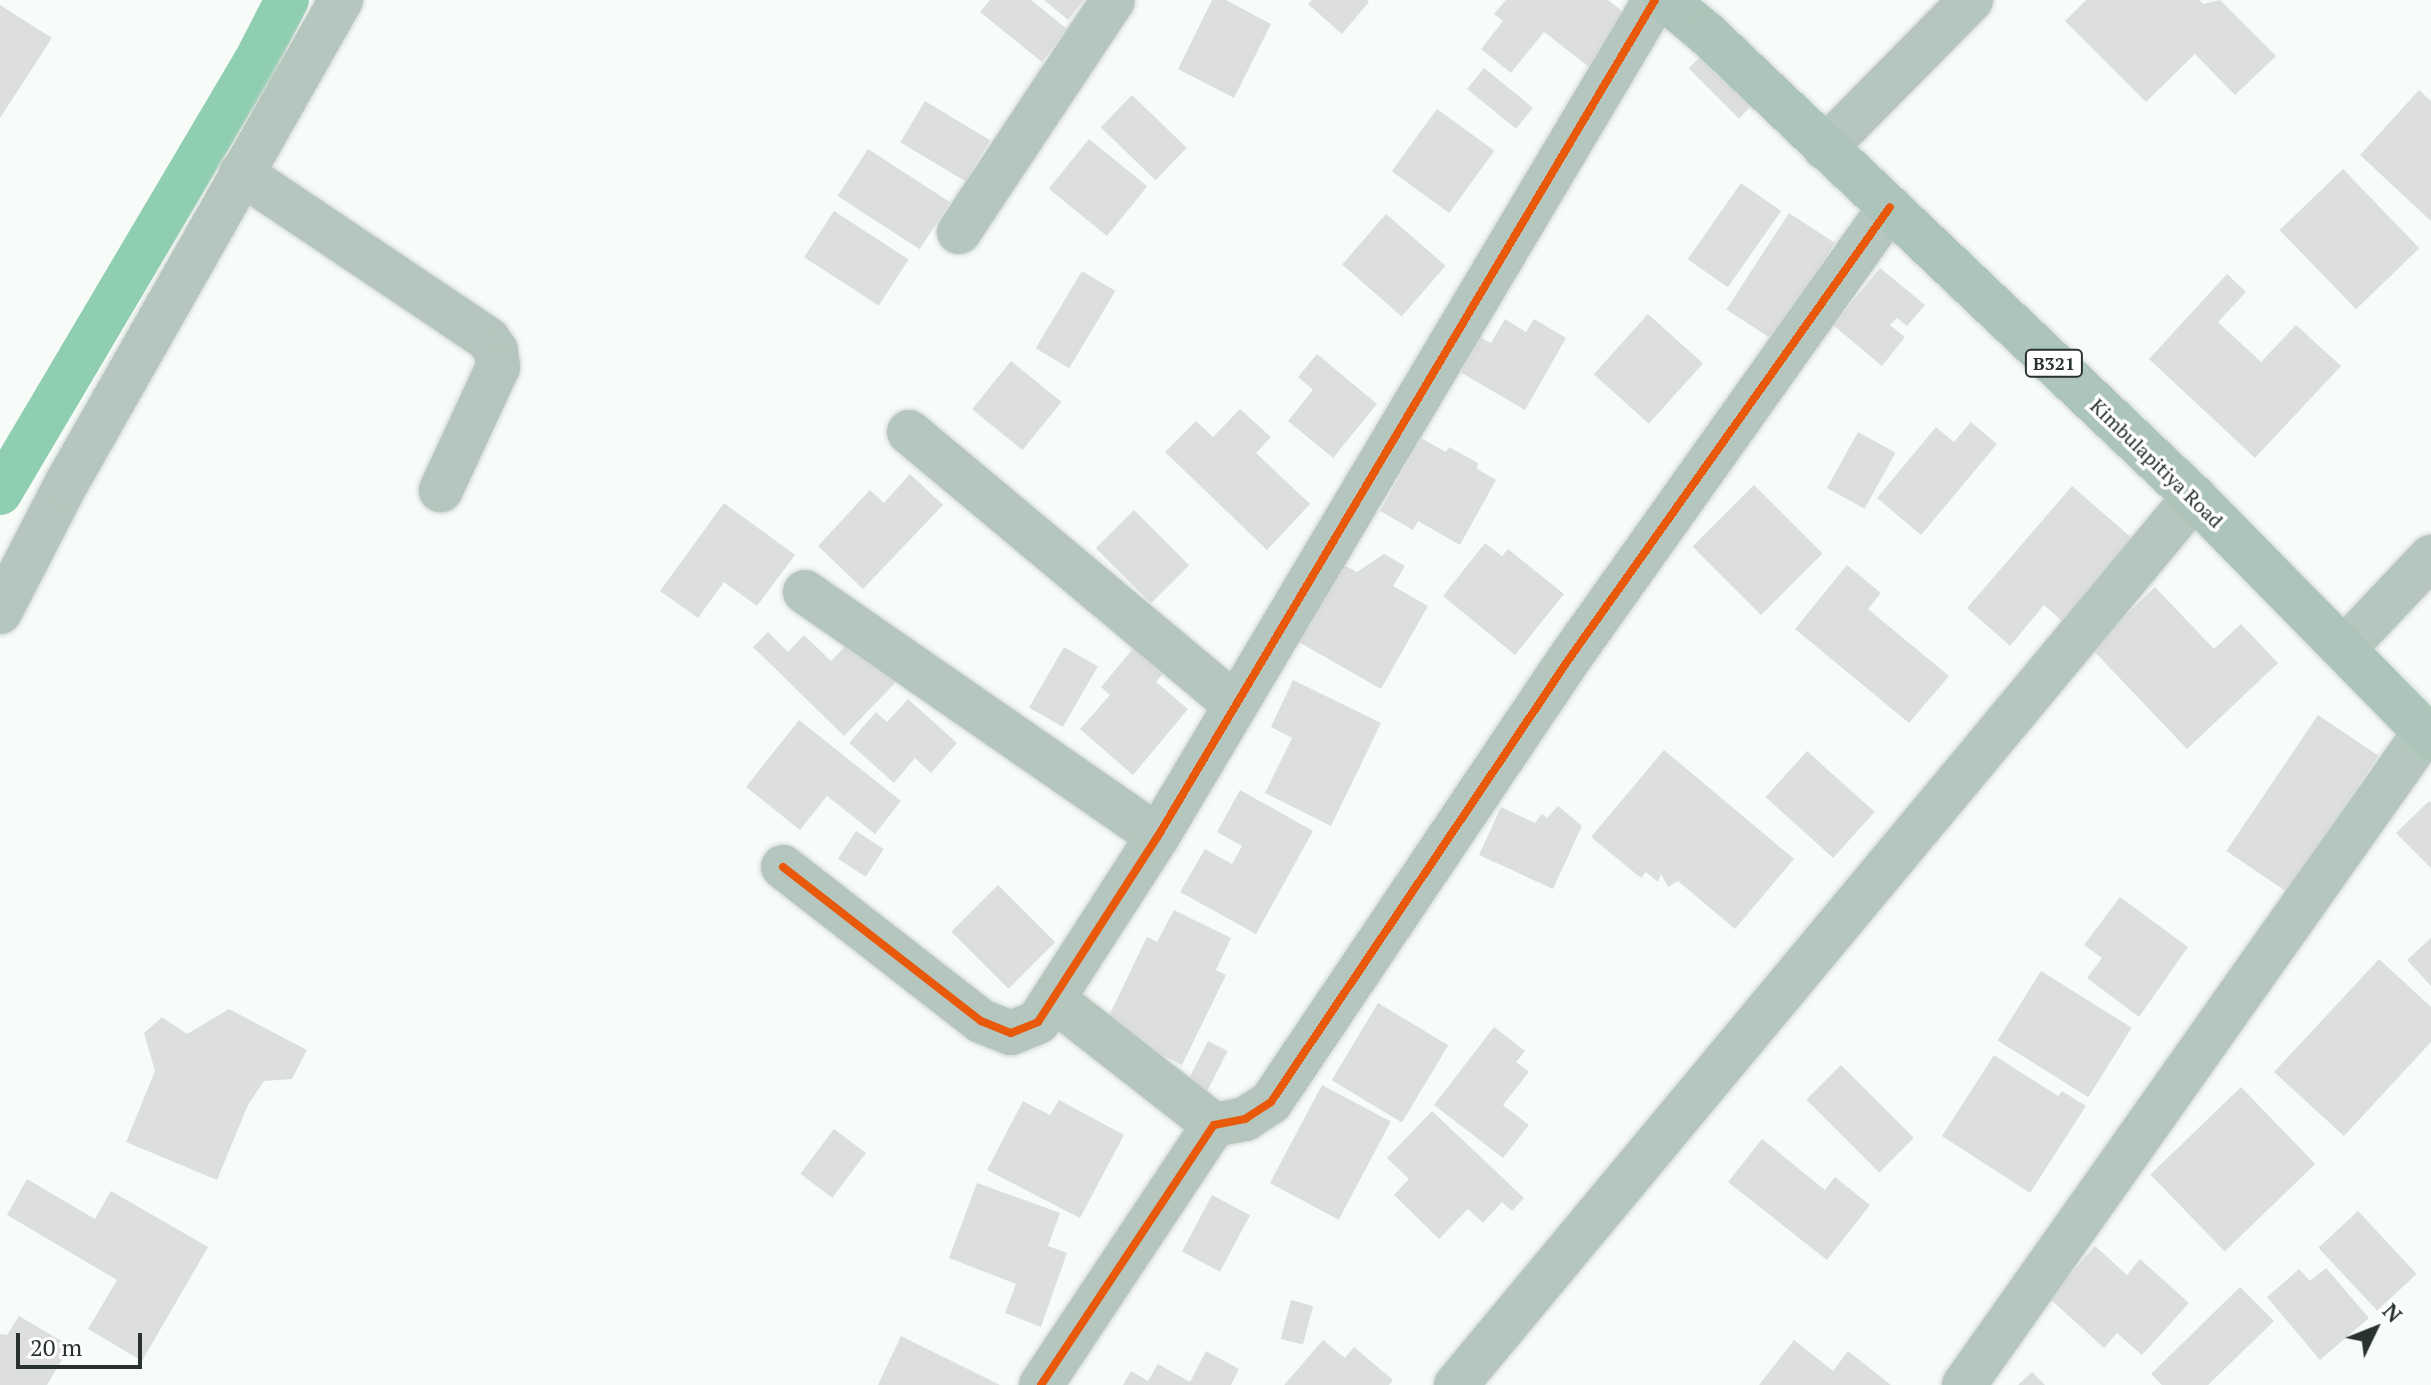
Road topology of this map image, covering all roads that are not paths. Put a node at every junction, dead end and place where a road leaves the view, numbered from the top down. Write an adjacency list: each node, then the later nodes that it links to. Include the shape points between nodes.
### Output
1 (341, 0): 7 (street)
2 (1113, 0): 9 (street)
3 (1655, 0): 17 (street)
4 (1666, 0): 6 (main road, Kimbulapitiya Road / B321)
5 (1971, 0): 6 (street)
6 (1825, 148): 8 (main road, Kimbulapitiya Road / B321)
7 (241, 173): 11 (street, via 488,339 496,351 498,367); 15 (street)
8 (1890, 207): 12 (main road, Kimbulapitiya Road / B321); 22 (street, via 1569,659 1271,1102 1245,1119)
9 (959, 232)
10 (909, 432): 17 (street)
11 (441, 490)
12 (2194, 497): 16 (main road, Kimbulapitiya Road / B321); 24 (street)
13 (2431, 557): 16 (street)
14 (805, 592): 19 (street)
15 (0, 612)
16 (2344, 649): 18 (main road, Kimbulapitiya Road / B321)
17 (1236, 705): 19 (street)
18 (2428, 735): 25 (street)
19 (1158, 836): 21 (street)
20 (783, 867): 21 (street, via 981,1021 1011,1033 1038,1022)
21 (1053, 999): 22 (street)
22 (1214, 1125): 23 (street)
23 (1041, 1385)
24 (1456, 1385)
25 (1964, 1385)

